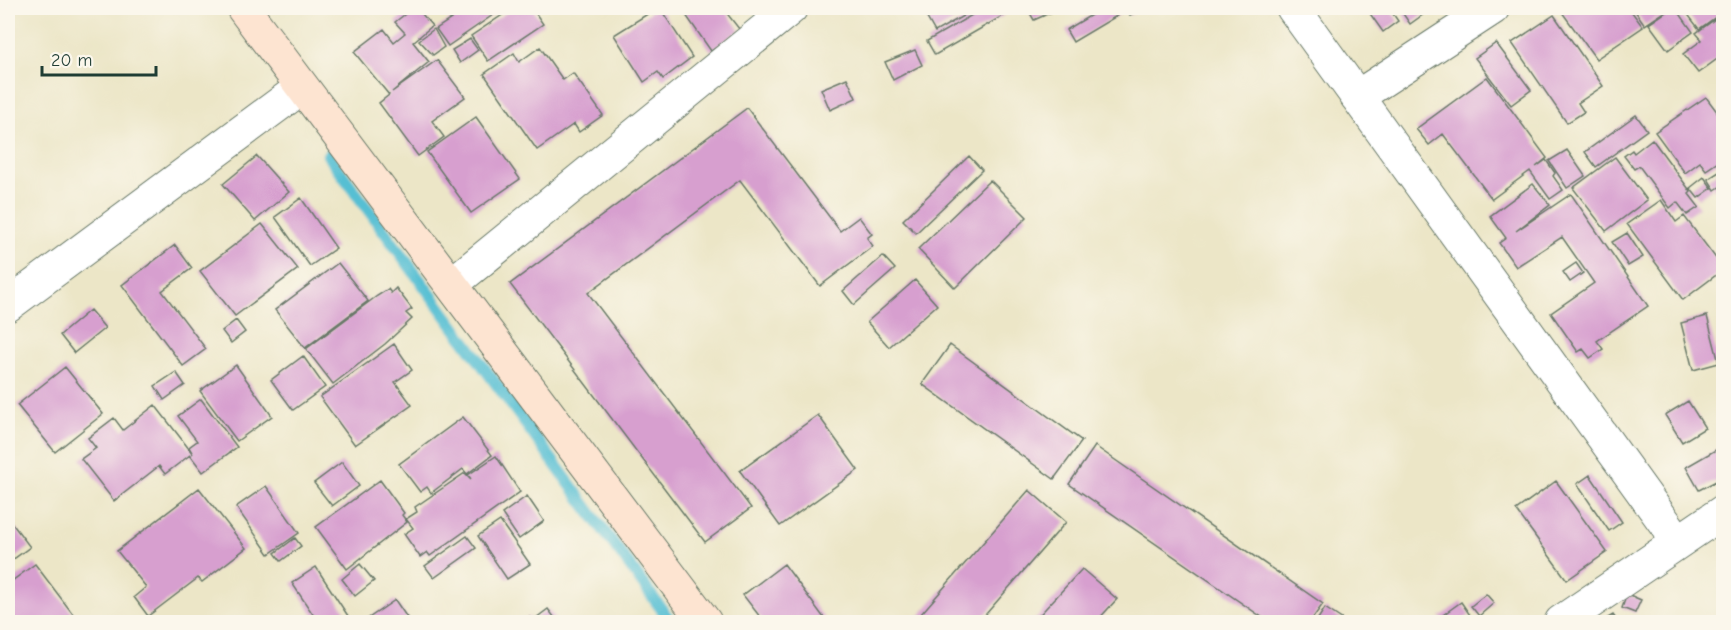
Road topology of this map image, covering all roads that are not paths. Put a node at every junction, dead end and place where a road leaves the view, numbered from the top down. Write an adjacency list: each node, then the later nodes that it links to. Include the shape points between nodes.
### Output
1 (243, 8): 5 (street)
2 (791, 8): 7 (street)
3 (1293, 8): 6 (street)
4 (1493, 8): 6 (street)
5 (301, 88): 7 (street); 8 (street)
6 (1357, 97): 10 (street)
7 (452, 284): 11 (street)
8 (8, 305)
9 (1724, 511): 10 (street)
10 (1678, 541): 12 (street)
11 (705, 622)
12 (1561, 622)

